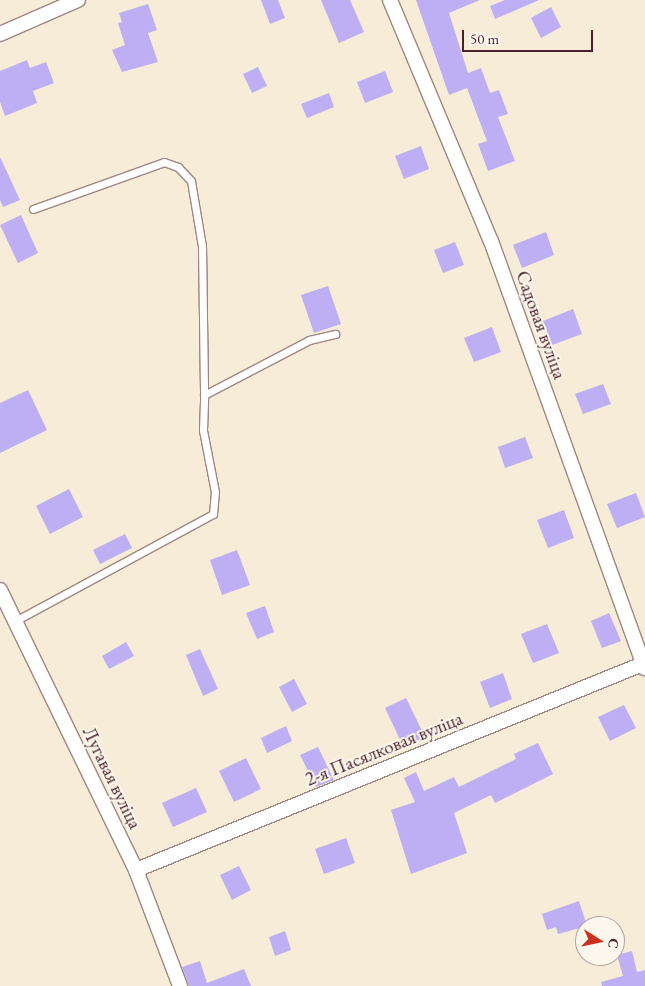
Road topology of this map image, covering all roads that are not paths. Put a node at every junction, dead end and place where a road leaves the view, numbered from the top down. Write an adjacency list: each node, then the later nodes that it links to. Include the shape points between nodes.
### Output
1 (78, 0): 3 (street)
2 (390, 0): 9 (street, Садовая вуліца, via 491,241)
3 (0, 34)
4 (33, 209): 6 (lane, via 164,162 178,166 191,180 202,246)
5 (335, 334): 6 (lane, via 309,340)
6 (204, 395): 8 (lane, via 203,430 215,492 213,514)
7 (0, 590): 8 (street, Лугавая вуліца)
8 (15, 620): 10 (street, Лугавая вуліца)
9 (644, 665): 10 (street, 2-я Пасялковая вуліца)
10 (136, 870): 11 (street, Лугавая вуліца)
11 (180, 986)

